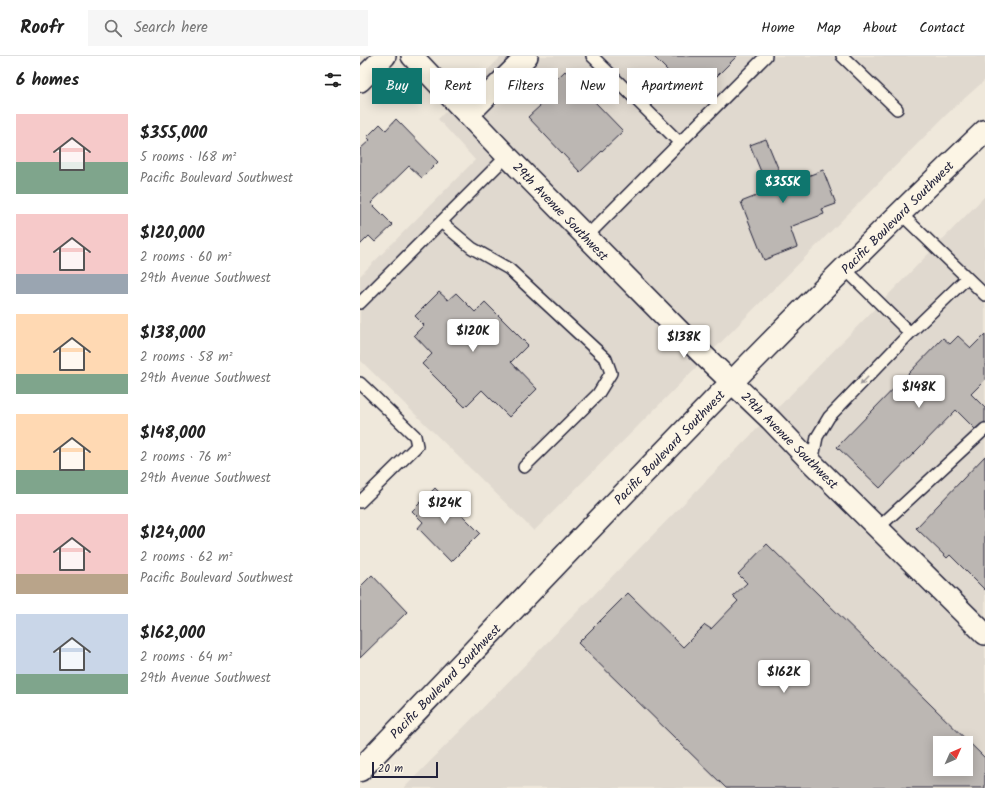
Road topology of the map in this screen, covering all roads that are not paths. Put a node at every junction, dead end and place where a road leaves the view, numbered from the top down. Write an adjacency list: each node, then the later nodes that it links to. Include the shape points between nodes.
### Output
1 (385, 56): 7 (street)
2 (412, 56): 9 (street, 29th Avenue Southwest)
3 (527, 56): 9 (street)
4 (592, 56): 11 (lane)
5 (766, 56): 11 (lane)
6 (842, 56): 8 (lane)
7 (360, 81)
8 (897, 109)
9 (469, 114): 12 (street, 29th Avenue Southwest)
10 (985, 131): 13 (main road, Pacific Boulevard Southwest)
11 (679, 142): 15 (lane)
12 (507, 156): 14 (lane); 15 (street, 29th Avenue Southwest)
13 (899, 212): 16 (main road, Pacific Boulevard Southwest); 17 (lane)
14 (441, 222): 19 (lane); 25 (lane, via 472,248 509,269 606,359 611,373 598,394)
15 (586, 237): 21 (street, 29th Avenue Southwest)
16 (845, 269): 20 (lane); 21 (main road, Pacific Boulevard Southwest)
17 (967, 278): 18 (lane); 20 (lane)
18 (985, 295)
19 (360, 303)
20 (910, 333): 24 (lane, one-way to 24, via 829,417 817,437)
21 (731, 382): 24 (street, 29th Avenue Southwest); 29 (main road, Pacific Boulevard Southwest)
22 (360, 383): 26 (lane, via 415,436 417,446)
23 (985, 429): 27 (lane)
24 (812, 463): 27 (street, 29th Avenue Southwest)
25 (524, 467)
26 (360, 502)
27 (878, 528): 28 (street, 29th Avenue Southwest)
28 (985, 634)
29 (360, 770)

